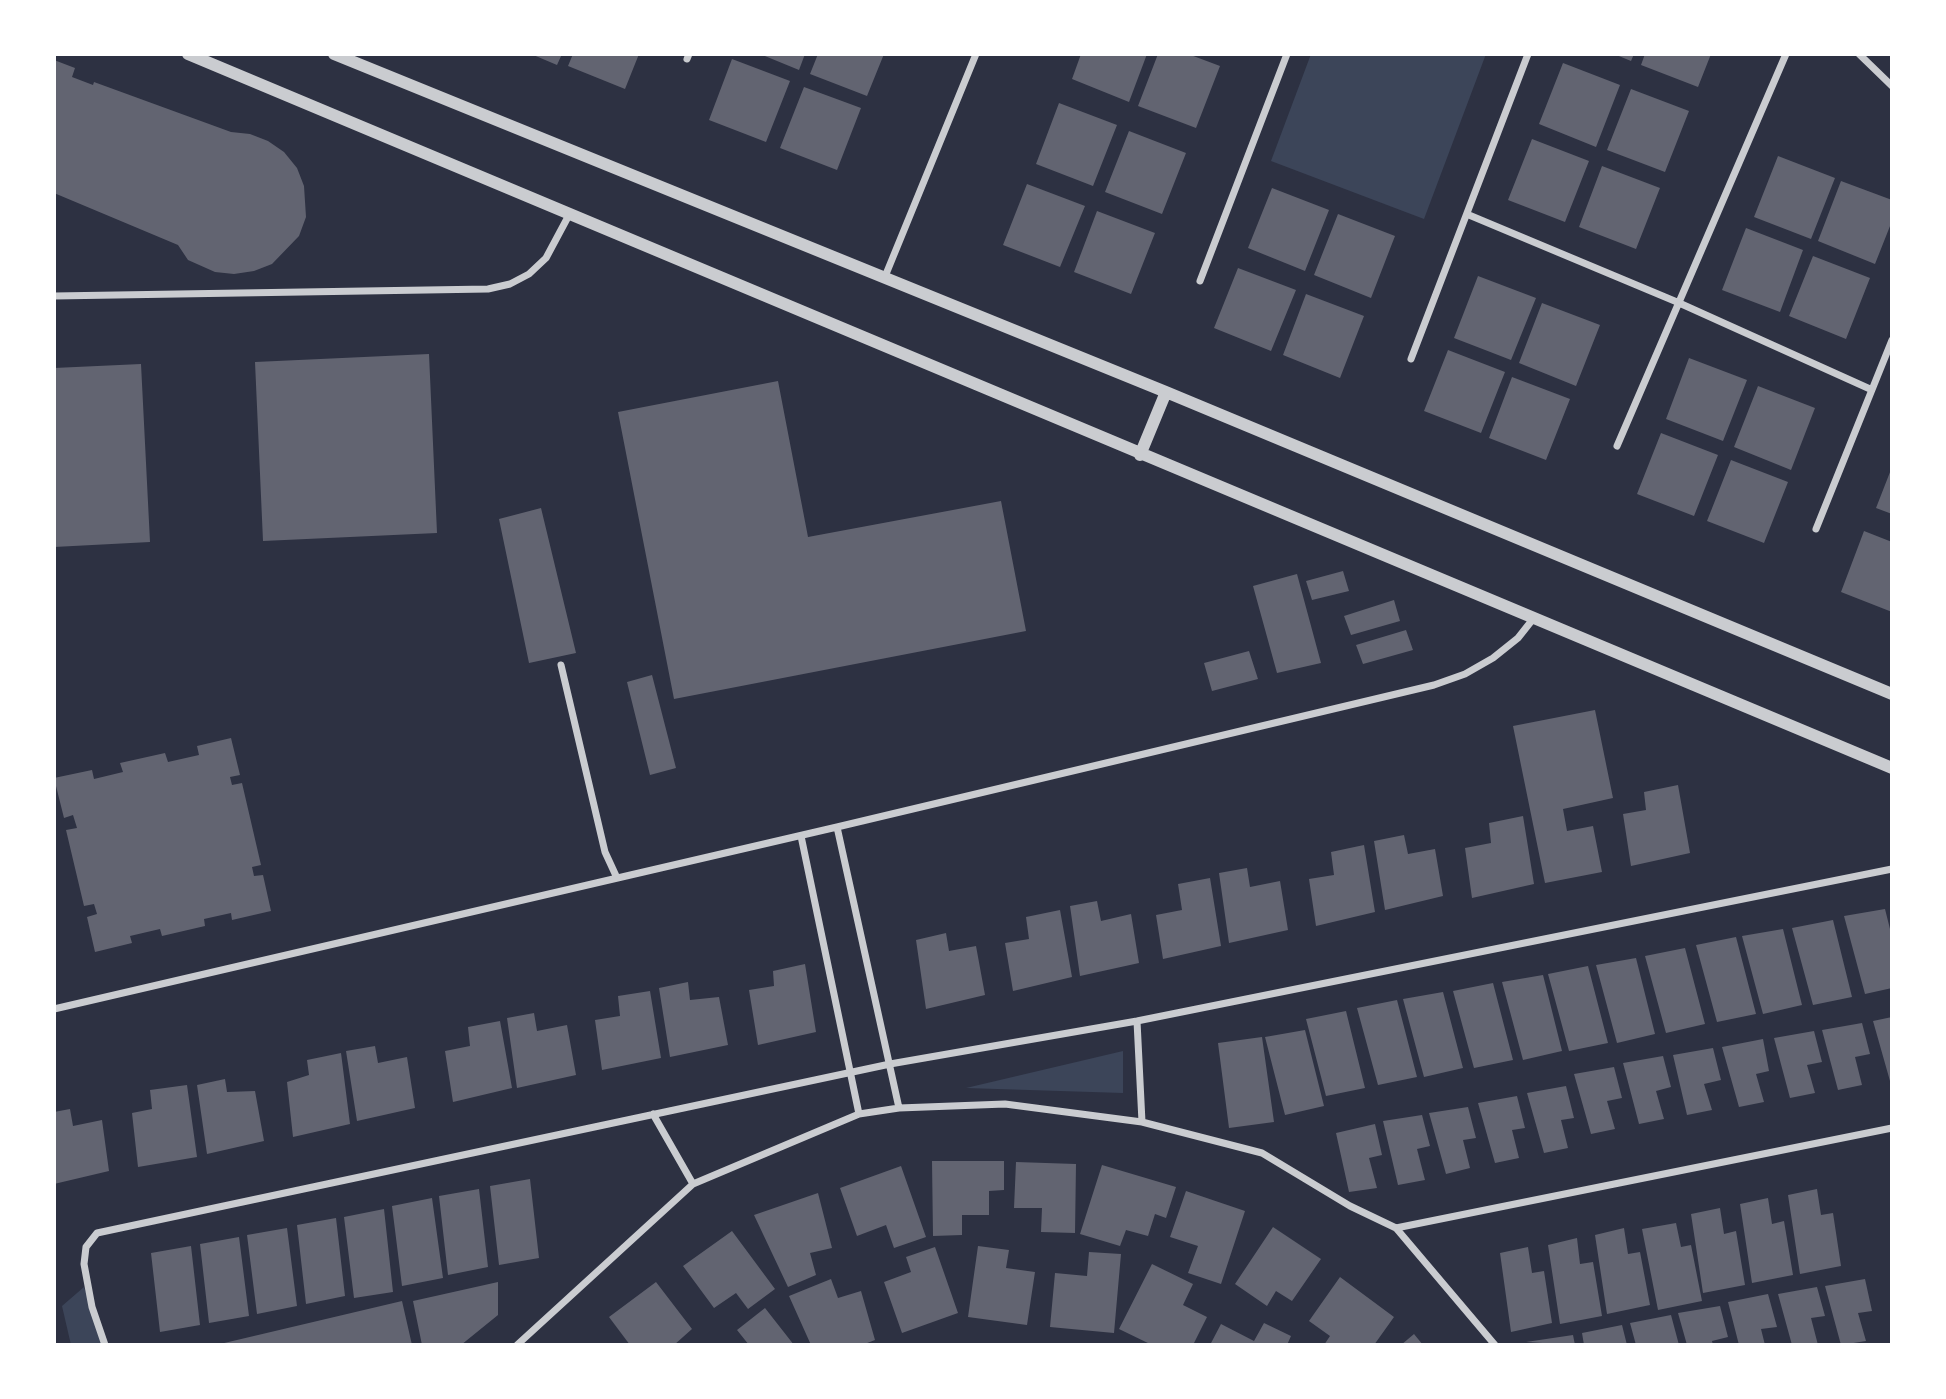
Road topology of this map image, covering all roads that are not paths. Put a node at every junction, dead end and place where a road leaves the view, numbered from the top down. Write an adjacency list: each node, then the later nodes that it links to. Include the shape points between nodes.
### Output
1 (188, 54): 9 (street)
2 (334, 54): 11 (street)
3 (975, 54): 11 (street)
4 (1287, 54): 12 (street)
5 (1528, 54): 10 (street)
6 (1786, 54): 14 (street)
7 (1859, 54): 8 (street)
8 (1892, 86)
9 (569, 215): 13 (street, via 546,258 530,274 488,289); 20 (street)
10 (1469, 215): 14 (street); 16 (street)
11 (884, 279): 18 (street)
12 (1200, 281)
13 (54, 296)
14 (1677, 302): 17 (street); 19 (street)
15 (1892, 340): 17 (street)
16 (1411, 359)
17 (1870, 389): 21 (street)
18 (1166, 392): 20 (street); 24 (street)
19 (1617, 446)
20 (1140, 455): 22 (street)
21 (1816, 529)
22 (1533, 619): 25 (street); 26 (street, via 1493,658 1434,685)
23 (561, 665): 29 (street, via 605,852)
24 (1892, 694)
25 (1892, 768)
26 (837, 827): 27 (street); 32 (street)
27 (800, 836): 29 (street); 33 (street)
28 (1892, 869): 31 (street)
29 (617, 878): 30 (street)
30 (54, 1009)
31 (1137, 1021): 32 (street); 37 (street)
32 (890, 1064): 33 (street); 34 (street)
33 (850, 1072): 35 (street); 36 (street)
34 (900, 1108): 36 (street); 37 (street, via 1005,1104)
35 (653, 1114): 39 (street); 41 (street, via 97,1233 86,1247 84,1264)
36 (859, 1114): 39 (street)
37 (1142, 1122): 40 (street, via 1262,1153)
38 (1892, 1128): 40 (street)
39 (693, 1184): 42 (street)
40 (1396, 1228): 43 (street)
41 (105, 1345)
42 (517, 1345)
43 (1495, 1345)

